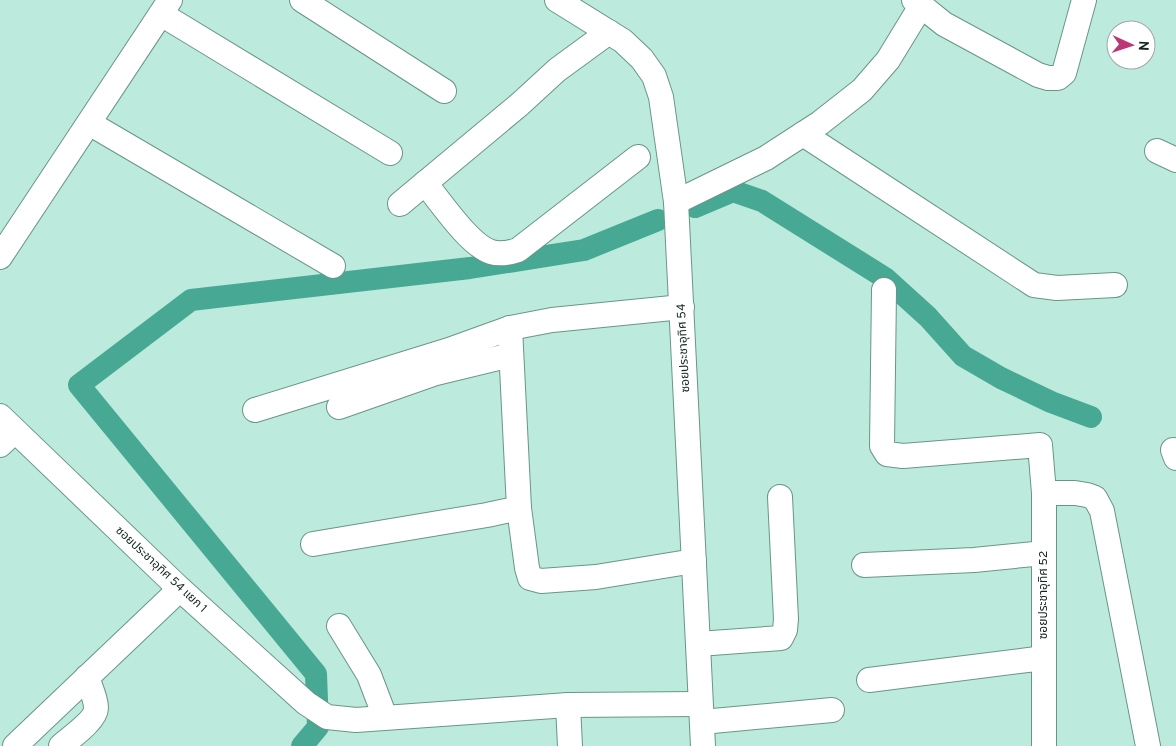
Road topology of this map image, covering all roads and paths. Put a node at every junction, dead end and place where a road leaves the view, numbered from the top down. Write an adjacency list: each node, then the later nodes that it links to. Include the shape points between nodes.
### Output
1 (302, 0): 7 (street)
2 (557, 0): 6 (street, ซอยประชาอุทิศ 54)
3 (1084, 0): 4 (street, via 1064,73 1058,78 1038,75 944,24)
4 (918, 3): 9 (street, via 888,60 862,90)
5 (166, 7): 8 (street); 10 (street)
6 (609, 32): 12 (street, via 557,70); 13 (street, ซอยประชาอุทิศ 54, via 642,59 654,76 661,96)
7 (444, 91)
8 (88, 123): 15 (street); 16 (street)
9 (803, 134): 13 (street, via 766,158); 17 (street, via 1034,285 1058,288)
10 (390, 153)
11 (638, 157): 12 (street, via 518,250 509,253 490,252 479,246)
12 (425, 183): 14 (street)
13 (676, 202): 19 (street, ซอยประชาอุทิศ 54)
14 (400, 204)
15 (0, 257)
16 (333, 266)
17 (1115, 285)
18 (884, 290): 25 (street, ซอยประชาอุทิศ 52, via 882,446 886,454 903,456 1040,445)
19 (682, 307): 20 (street, via 552,320); 30 (street, ซอยประชาอุทิศ 54)
20 (510, 328): 21 (street); 23 (street)
21 (511, 355): 22 (street, via 436,373); 27 (street)
22 (339, 407)
23 (255, 410)
24 (5, 431): 32 (street, ซอยประชาอุทิศ 54 แยก 1)
25 (1044, 493): 29 (street, ซอยประชาอุทิศ 52); 47 (street, via 1086,495 1095,498 1102,511)
26 (780, 497): 34 (street, via 784,634 781,638)
27 (519, 508): 28 (street); 30 (street, via 527,568 530,578 535,580 596,577)
28 (313, 544)
29 (1044, 553): 31 (street); 35 (street, ซอยประชาอุทิศ 52)
30 (694, 561): 34 (street, ซอยประชาอุทิศ 54)
31 (864, 565)
32 (180, 589): 36 (street); 41 (street, ซอยประชาอุทิศ 54 แยก 1, via 306,703 327,717 356,720)
33 (339, 626): 41 (street, via 369,674)
34 (698, 644): 40 (street, ซอยประชาอุทิศ 54)
35 (1044, 658): 37 (street); 46 (street, ซอยประชาอุทิศ 52)
36 (87, 678): 42 (street); 43 (street, via 96,711)
37 (870, 680)
38 (568, 705): 40 (street); 41 (street); 44 (street)
39 (832, 710): 40 (street)
40 (701, 713): 45 (street, ซอยประชาอุทิศ 54)
41 (385, 717)
42 (22, 744)
43 (61, 746)
44 (570, 746)
45 (703, 746)
46 (1044, 746)
47 (1148, 746)

